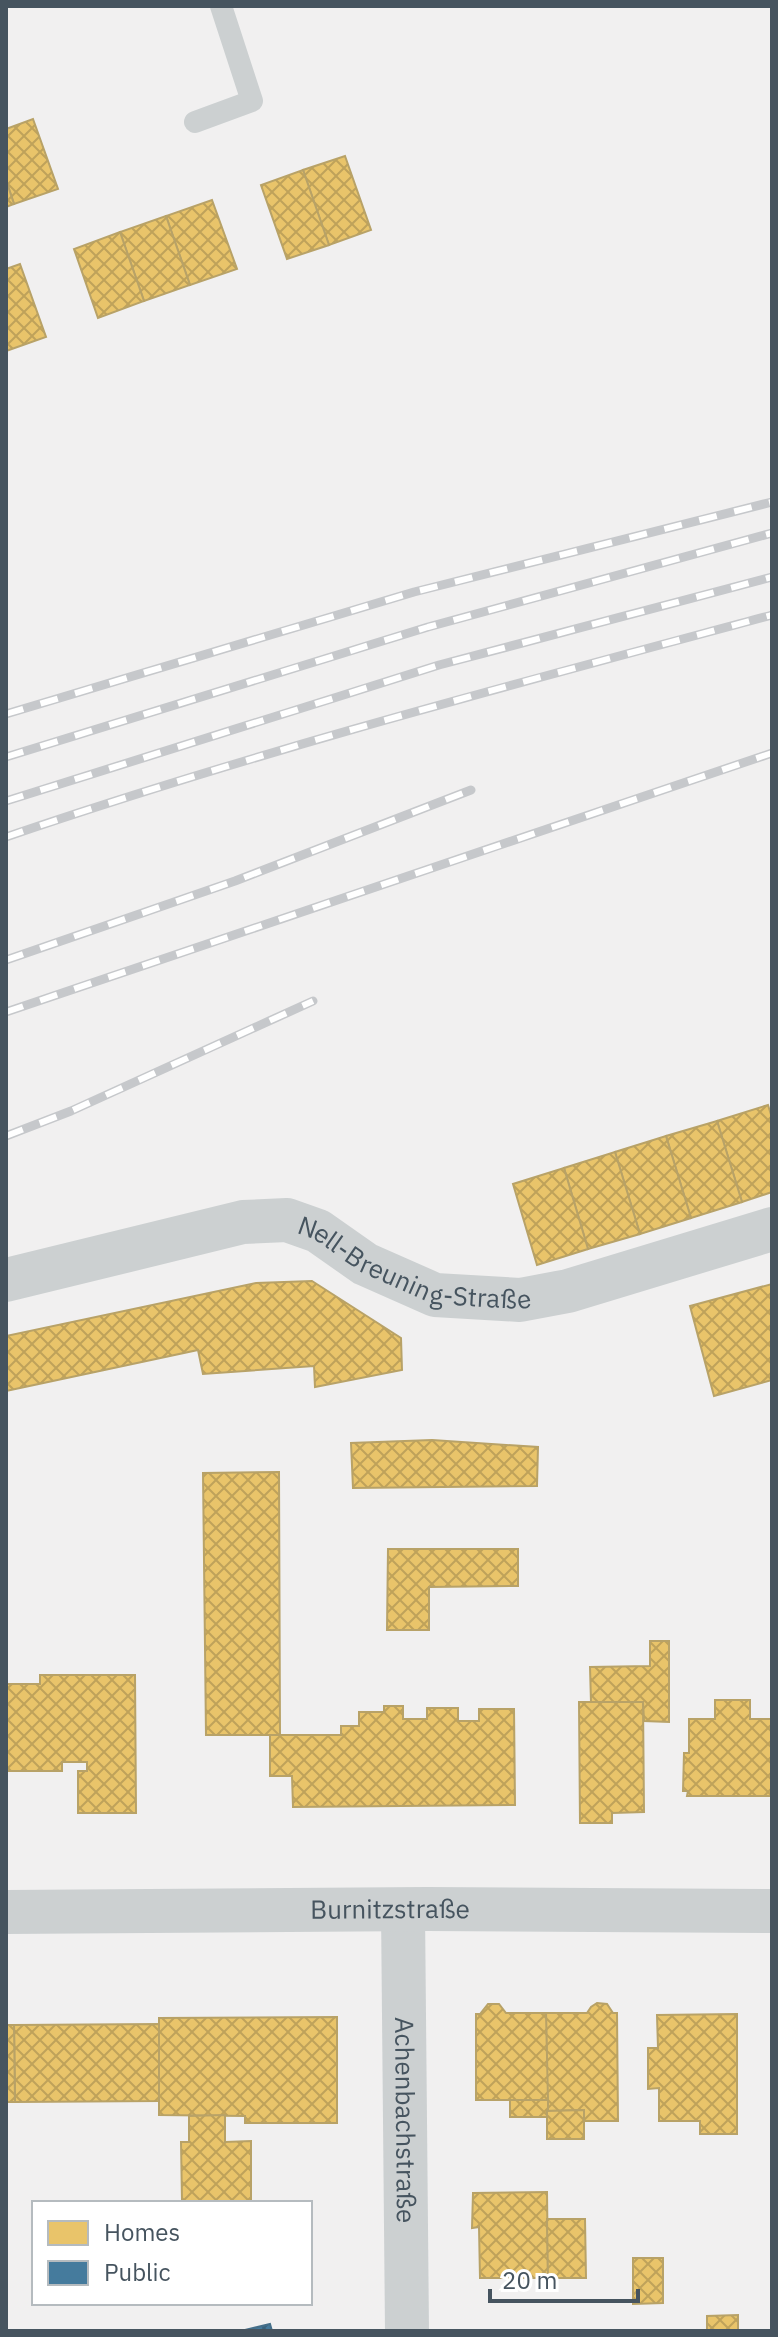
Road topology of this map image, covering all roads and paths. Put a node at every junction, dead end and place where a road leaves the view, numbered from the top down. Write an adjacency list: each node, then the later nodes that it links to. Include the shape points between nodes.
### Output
1 (221, 6): 2 (lane, via 252,101)
2 (195, 122)
3 (772, 1229): 4 (street, Nell-Breuning-Straße, via 568,1291 520,1300 435,1295 365,1264 318,1231 287,1220 243,1222)
4 (6, 1280)
5 (403, 1910): 6 (street, Burnitzstraße); 7 (street, Burnitzstraße); 8 (street, Achenbachstraße)
6 (772, 1911)
7 (6, 1912)
8 (407, 2331)

